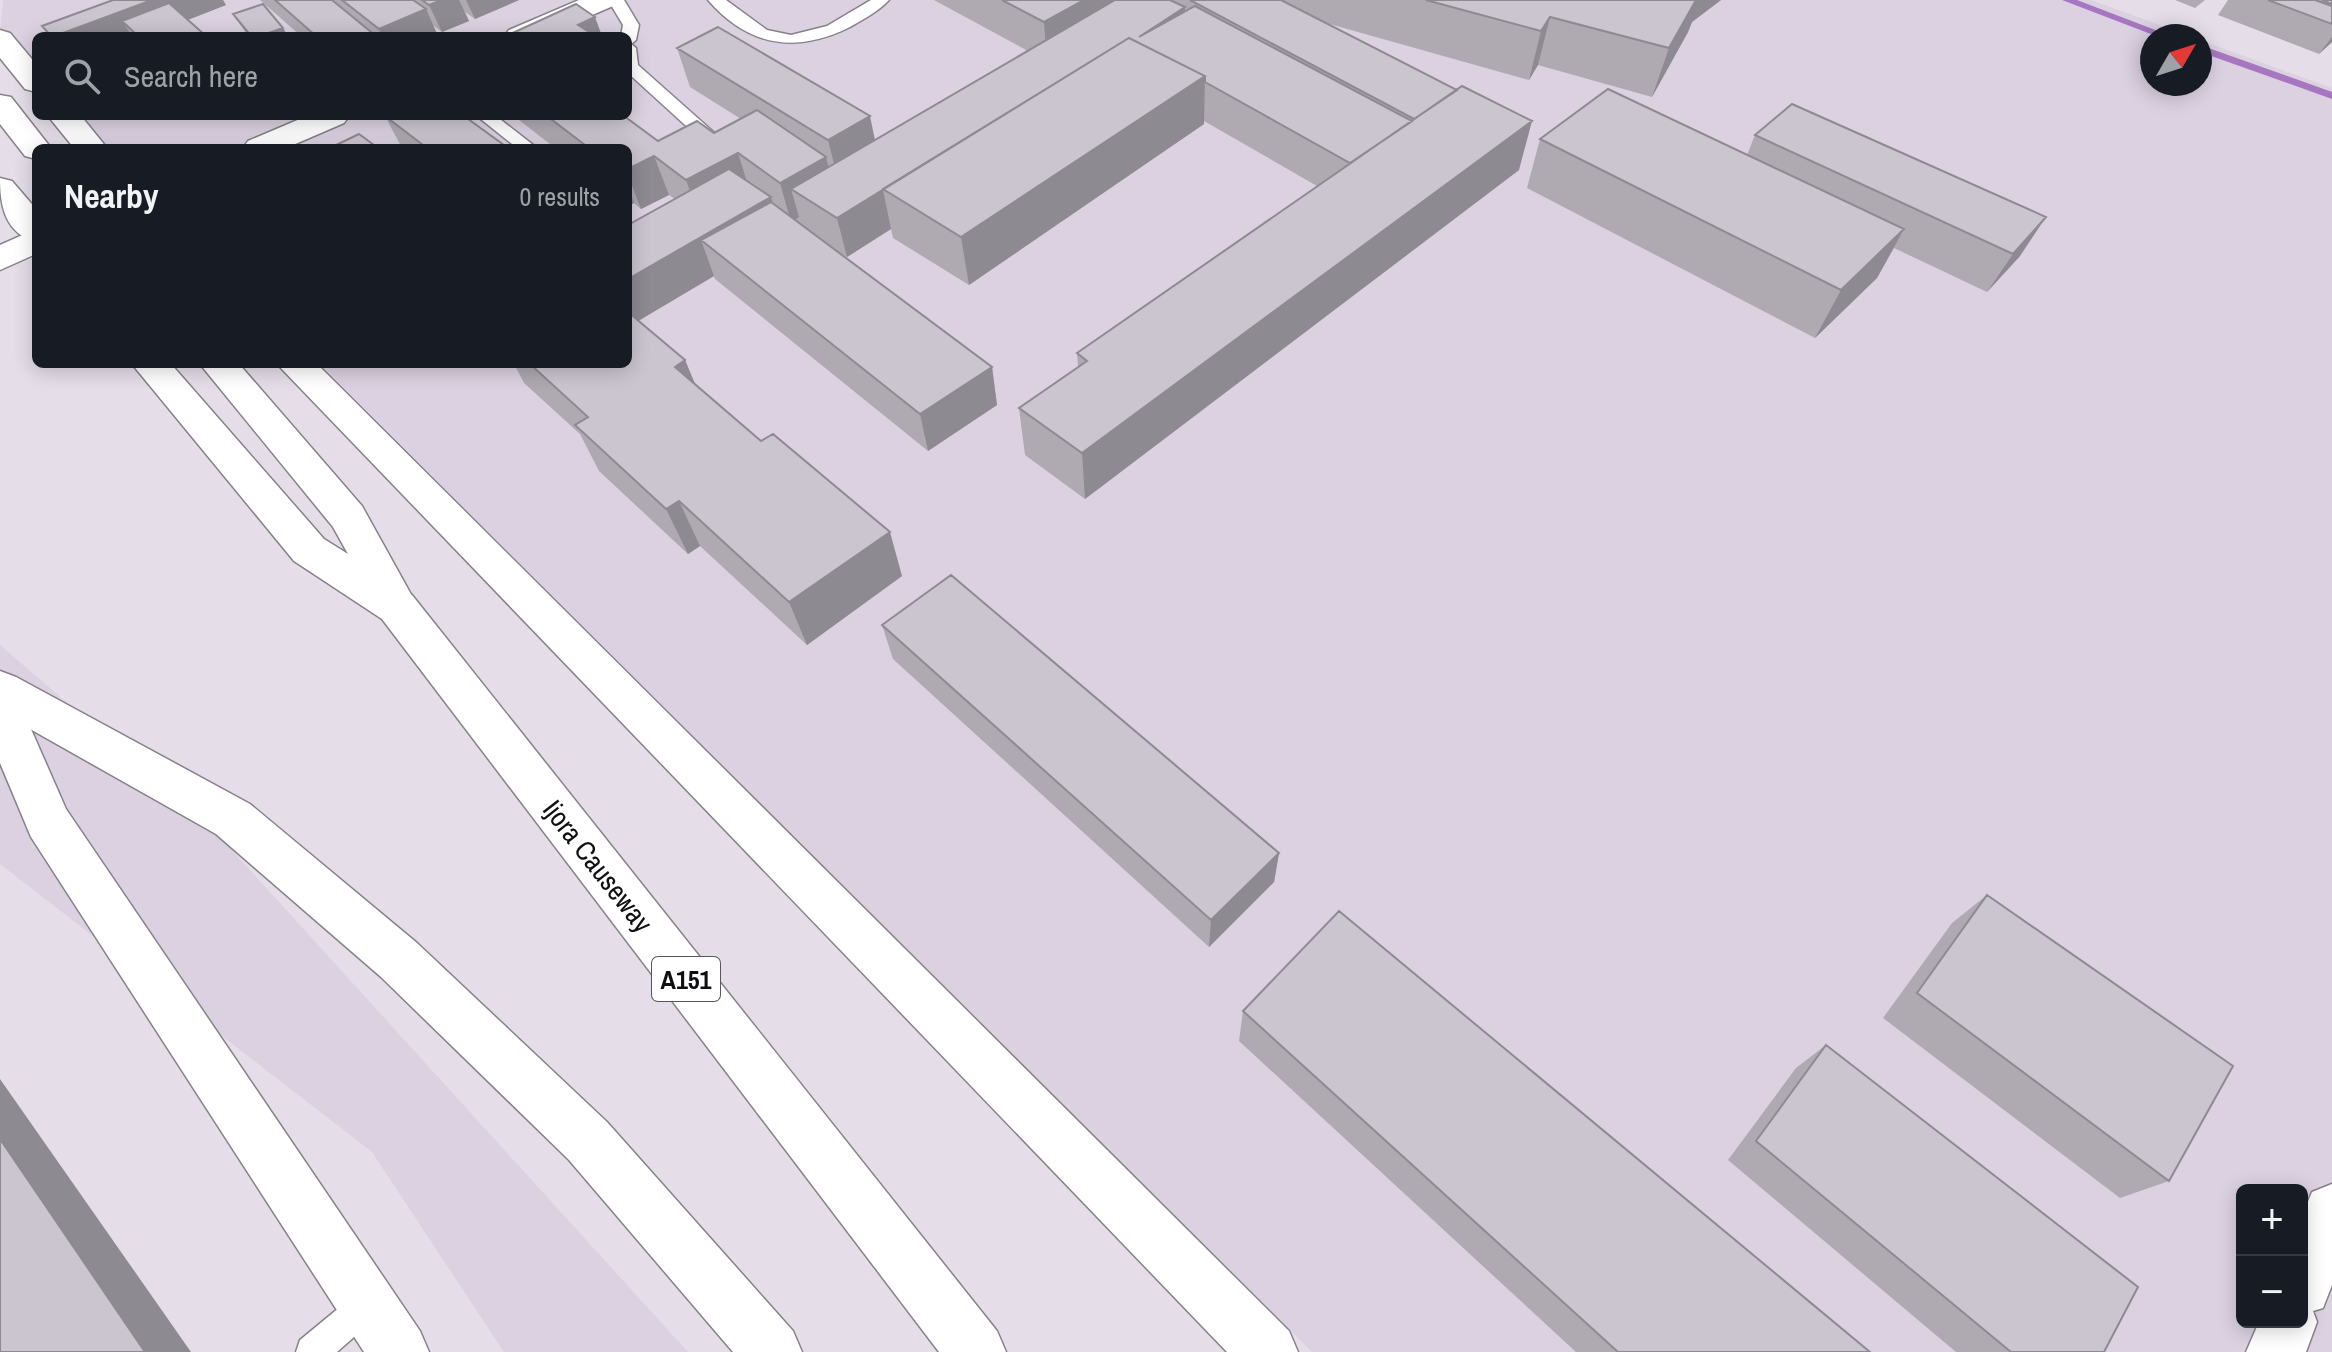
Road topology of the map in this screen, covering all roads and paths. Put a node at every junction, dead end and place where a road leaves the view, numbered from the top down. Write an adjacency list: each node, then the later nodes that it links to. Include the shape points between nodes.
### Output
1 (603, 0): 5 (main road)
2 (616, 0): 6 (lane, via 631,25)
3 (716, 0): 4 (lane, via 746,24 780,40 815,36)
4 (881, 0)
5 (528, 32)
6 (630, 32)
7 (0, 39): 9 (main road)
8 (632, 68): 14 (lane)
9 (32, 78)
10 (0, 104): 15 (main road)
11 (67, 120): 16 (main road)
12 (324, 120): 17 (main road)
13 (490, 120): 18 (lane)
14 (713, 141)
15 (32, 144)
16 (88, 144)
17 (268, 144)
18 (523, 144)
19 (0, 188): 20 (main road)
20 (32, 226)
21 (32, 242): 22 (main road)
22 (0, 259)
23 (153, 368): 26 (main road, via 309,550)
24 (221, 368): 26 (main road, via 348,517)
25 (299, 368): 37 (main road)
26 (397, 607): 36 (main road, Ijora Causeway / A151)
27 (0, 690): 35 (main road, via 233,819 399,960 588,1141)
28 (0, 708): 31 (main road, via 48,822)
29 (2332, 1212): 30 (main road)
30 (2308, 1272)
31 (368, 1304): 33 (lane); 34 (main road)
32 (2286, 1328): 38 (main road)
33 (312, 1352)
34 (399, 1352)
35 (772, 1352)
36 (976, 1352)
37 (1268, 1352)
38 (2276, 1352)

